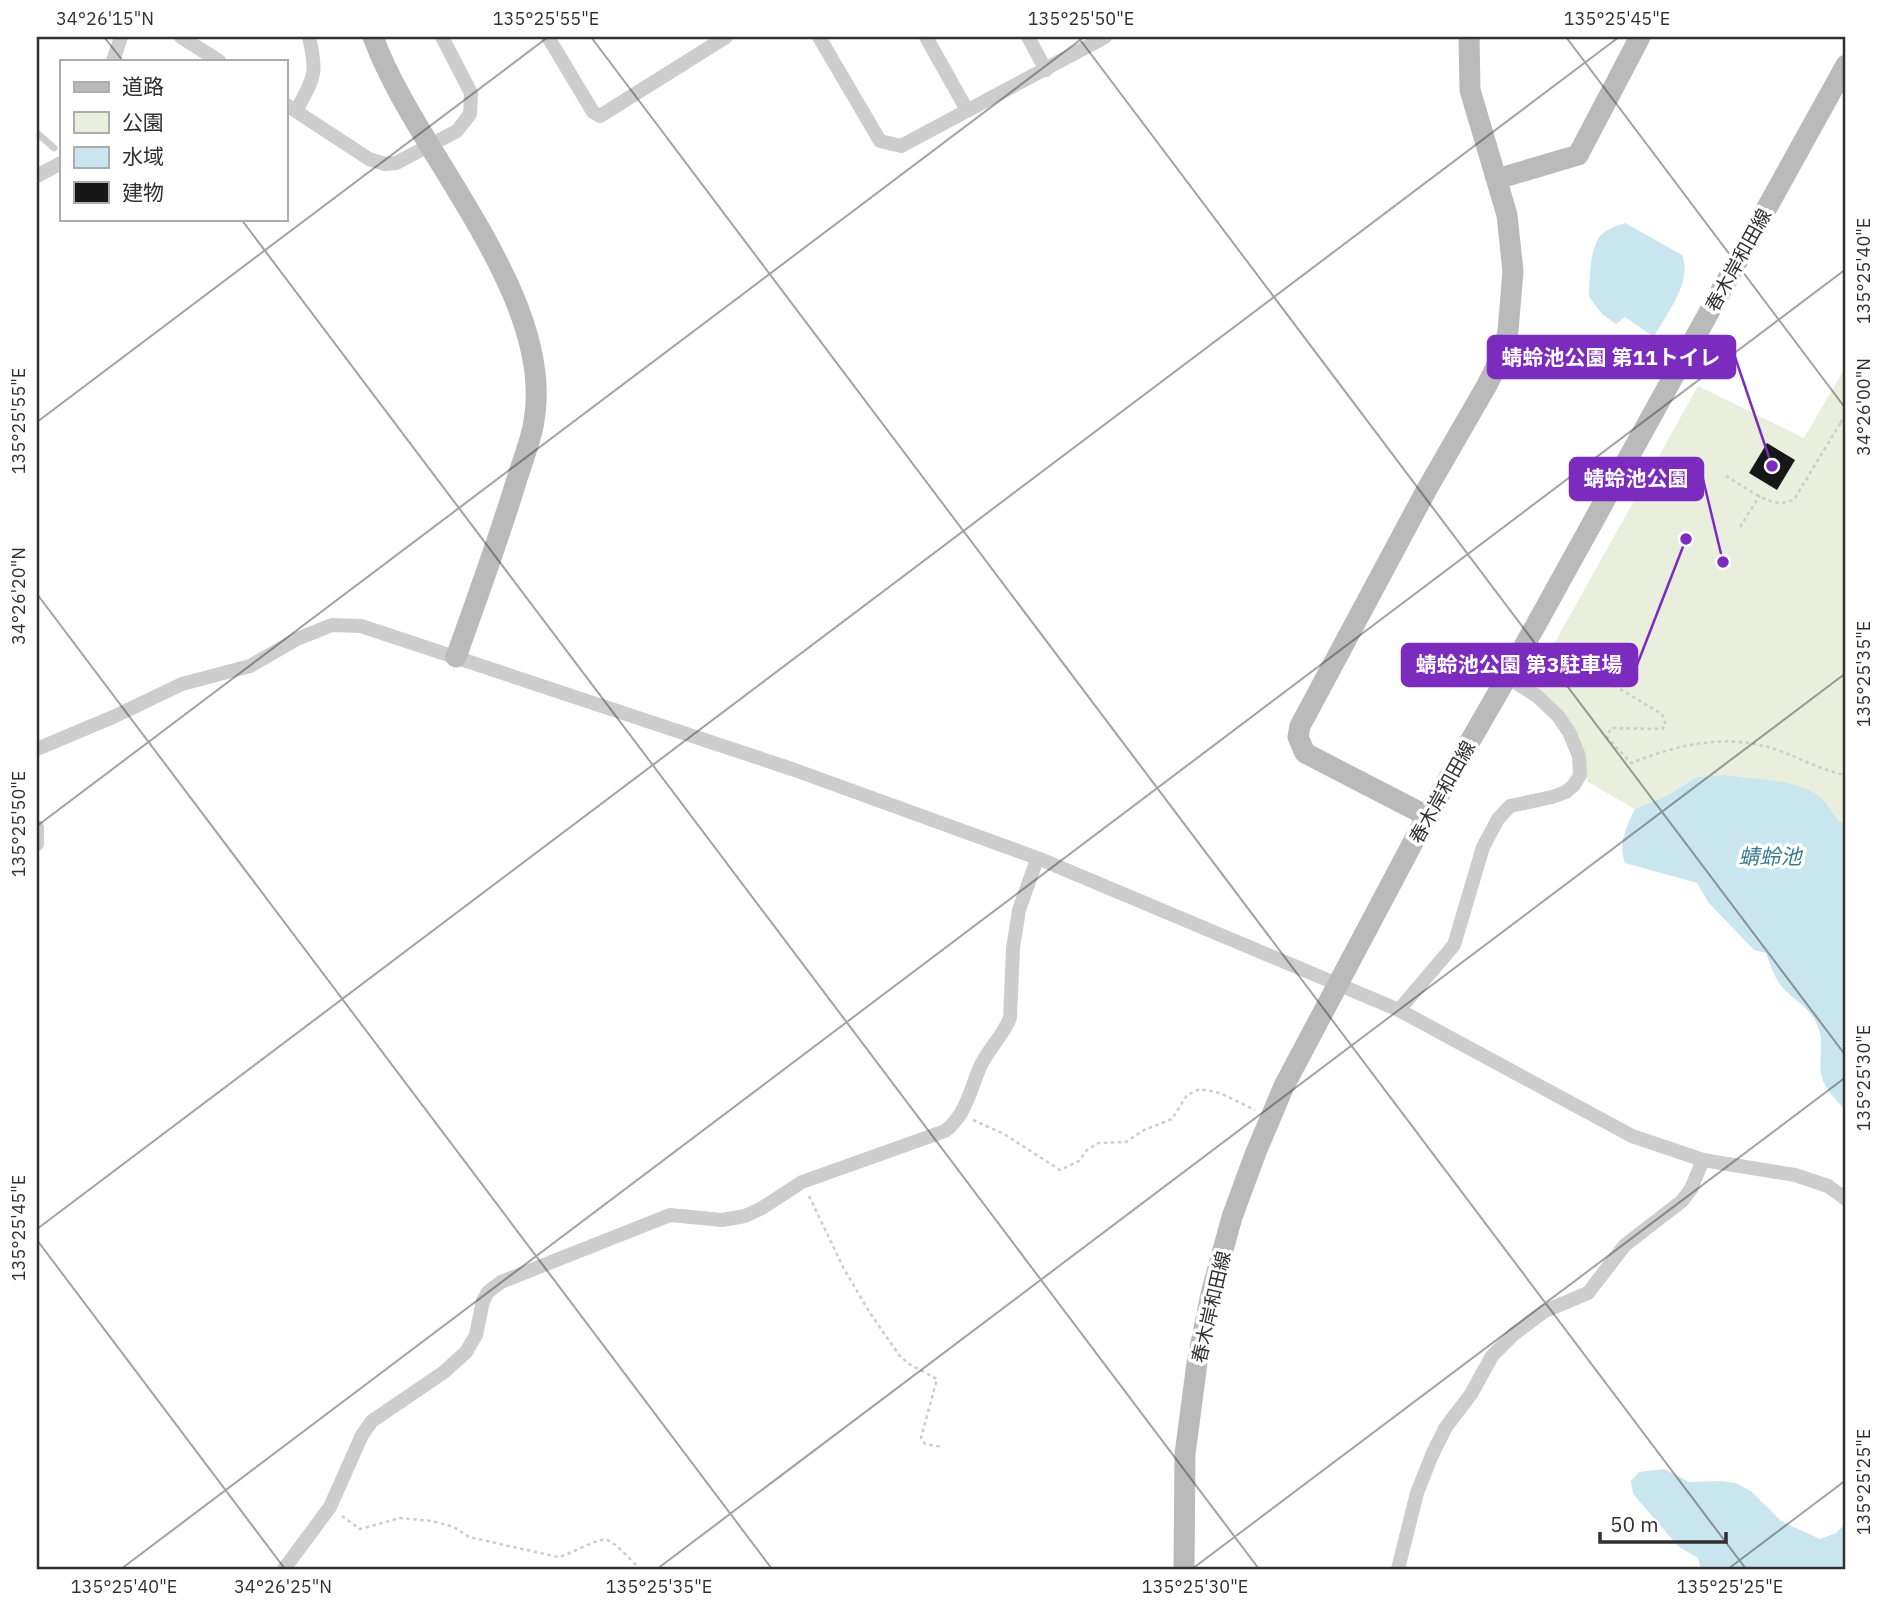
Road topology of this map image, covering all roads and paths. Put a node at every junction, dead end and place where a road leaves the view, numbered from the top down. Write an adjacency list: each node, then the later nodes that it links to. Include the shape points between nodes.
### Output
1 (121, 37): 14 (street)
2 (181, 37): 15 (street)
3 (309, 37): 18 (street, via 314,77)
4 (373, 37): 21 (street)
5 (442, 37): 21 (street, via 471,93 470,114 457,131)
6 (548, 37): 7 (street, via 593,113 600,116)
7 (726, 37)
8 (819, 37): 19 (street, via 880,141 901,146)
9 (926, 37): 19 (street)
10 (1028, 37): 17 (street)
11 (1105, 37): 17 (street)
12 (1469, 37): 25 (street, via 1470,90)
13 (1640, 37): 25 (street, via 1578,155)
14 (113, 60)
15 (217, 60)
16 (1846, 65): 33 (street, 春木岸和田線)
17 (1046, 70): 19 (street)
18 (291, 107): 21 (street, via 369,159 385,164 396,163)
19 (967, 110)
20 (37, 133): 22 (lane)
21 (428, 145): 32 (street, via 521,311 535,369 534,421)
22 (54, 148)
23 (60, 164): 24 (street)
24 (37, 176)
25 (1496, 179): 37 (street, via 1507,215 1513,271 1502,355 1319,690 1298,737 1305,754)
26 (1846, 414): 27 (path)
27 (1841, 422): 28 (path); 30 (path, via 1795,498 1784,504)
28 (1846, 429)
29 (1726, 476): 30 (path)
30 (1760, 495): 31 (path)
31 (1740, 527)
32 (456, 657): 35 (street, via 361,626 332,625 250,666 182,684); 41 (street, via 792,769 1040,859)
33 (1507, 677): 37 (street, 春木岸和田線); 42 (street, via 1558,716 1579,756 1580,775 1566,792 1510,806 1498,820 1483,847 1454,945)
34 (1608, 682): 36 (path, via 1666,719 1662,729 1608,732 1610,743 1632,763 1682,746 1725,740 1761,745)
35 (37, 749)
36 (1846, 775)
37 (1427, 816): 41 (street, 春木岸和田線)
38 (37, 827): 39 (street)
39 (37, 844)
40 (1035, 865): 43 (street, via 1019,909 1010,1018 982,1063)
41 (1337, 984): 42 (street); 44 (street, 春木岸和田線)
42 (1399, 1010): 45 (street, via 1632,1136)
43 (960, 1115): 44 (path, via 1004,1134 1060,1170 1079,1161 1098,1143 1126,1142 1172,1119 1187,1095 1200,1090 1220,1093); 46 (street, via 945,1131)
44 (1270, 1117): 52 (street, 春木岸和田線, via 1232,1217 1197,1363 1185,1454)
45 (1703, 1160): 47 (street, via 1795,1175 1828,1186); 53 (street, via 1682,1201 1625,1245 1588,1293 1545,1311 1492,1356 1432,1455 1417,1493)
46 (802, 1182): 48 (path, via 870,1314 899,1355 937,1379 921,1438 925,1444); 49 (street, via 744,1216 722,1220 670,1215 502,1282 483,1301 476,1335 466,1352 372,1421)
47 (1846, 1199)
48 (943, 1447)
49 (330, 1507): 50 (path, via 360,1529 400,1518 432,1521 469,1537 558,1557 609,1541); 51 (street)
50 (638, 1567)
51 (284, 1569)
52 (1184, 1569)
53 (1398, 1569)

